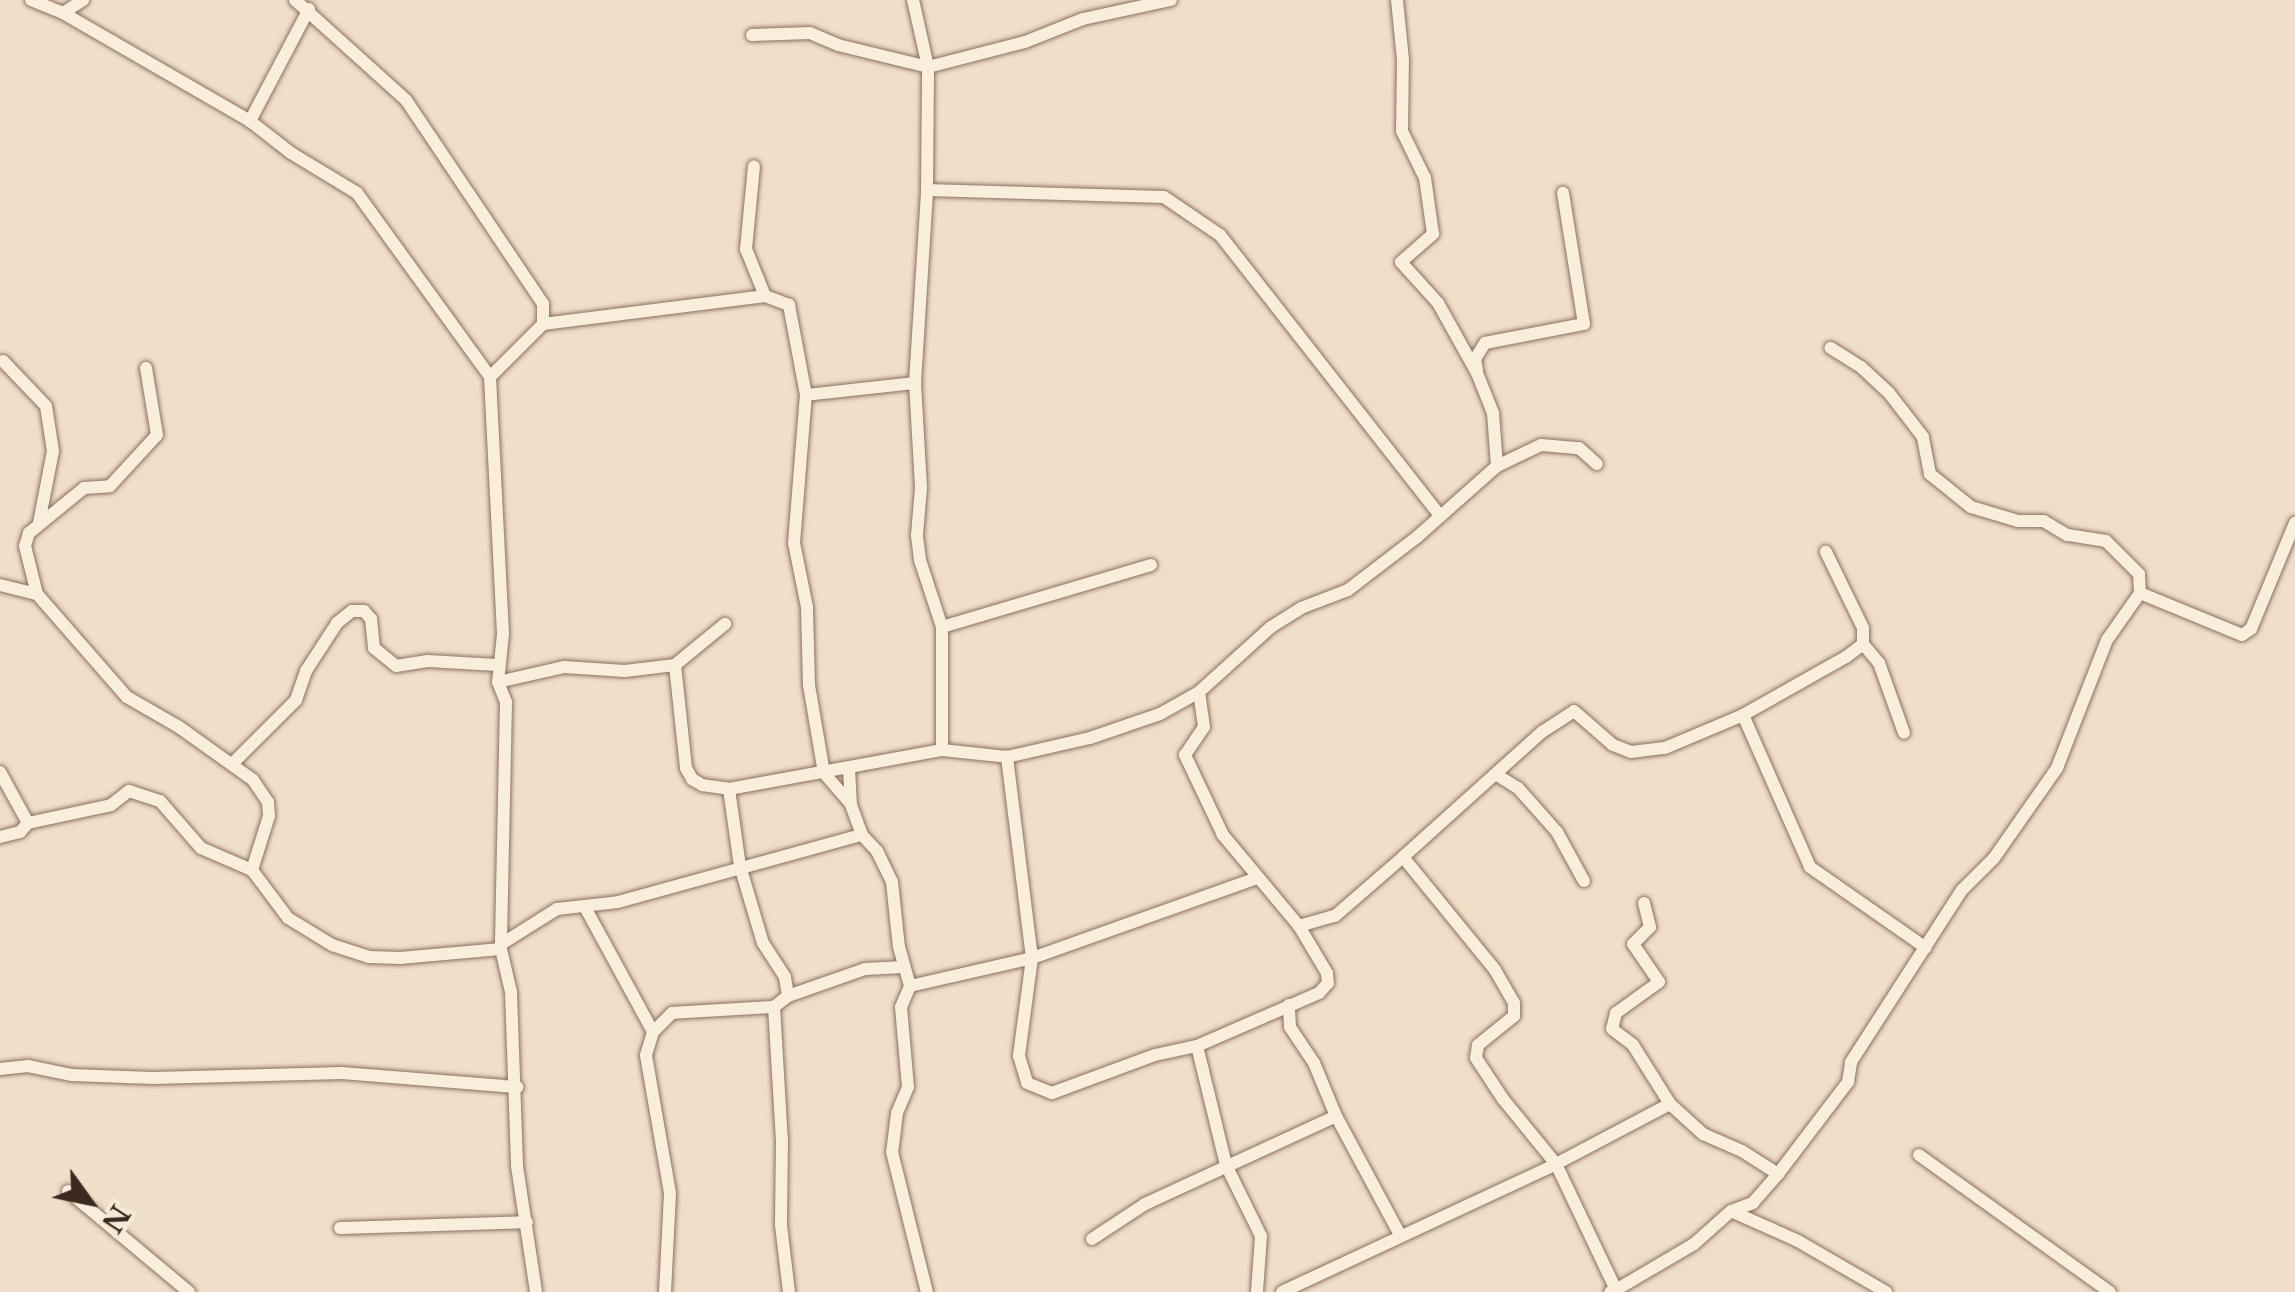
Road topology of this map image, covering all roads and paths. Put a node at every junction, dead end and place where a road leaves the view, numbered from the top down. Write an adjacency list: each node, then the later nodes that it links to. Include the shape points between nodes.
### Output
1 (31, 0): 8 (street)
2 (82, 0): 8 (street)
3 (295, 0): 7 (street)
4 (913, 0): 10 (street)
5 (1171, 0): 10 (street)
6 (1397, 0): 20 (street, via 1402,131 1425,178 1433,234 1401,262 1438,304)
7 (310, 9): 11 (street); 16 (street, via 406,100 543,304)
8 (63, 13): 11 (street)
9 (752, 35): 10 (street, via 810,33)
10 (928, 67): 13 (street)
11 (250, 121): 21 (street, via 357,193)
12 (754, 166): 15 (street, via 746,250)
13 (926, 190): 22 (street); 26 (street, via 1164,198 1220,235)
14 (1563, 193): 20 (street, via 1584,324 1485,343 1475,359)
15 (765, 296): 16 (street); 23 (street, via 790,305)
16 (543, 324): 21 (street)
17 (1830, 348): 32 (street, via 1890,393 1923,437 1930,474 1970,508 2106,541 2140,574)
18 (3, 361): 27 (street, via 46,406 53,452)
19 (146, 368): 27 (street, via 157,434 110,486 84,488)
20 (1477, 373): 25 (street, via 1493,414)
21 (490, 377): 37 (street, via 503,634)
22 (914, 383): 23 (street); 35 (street, via 917,535)
23 (806, 395): 48 (street, via 794,543)
24 (1597, 464): 25 (street, via 1579,448 1542,445)
25 (1497, 466): 26 (street)
26 (1440, 514): 40 (street, via 1348,590 1271,626)
27 (39, 522): 33 (street, via 25,546)
28 (2295, 522): 32 (street, via 2251,629 2242,634)
29 (1826, 552): 36 (street, via 1864,628)
30 (1152, 564): 35 (street)
31 (0, 585): 33 (street)
32 (2140, 593): 64 (street, via 2107,640 2057,768 1994,858 1962,890)
33 (37, 594): 45 (street, via 127,697)
34 (725, 624): 38 (street)
35 (942, 627): 43 (street)
36 (1863, 644): 41 (street); 42 (street, via 1879,663)
37 (496, 665): 39 (street); 45 (street, via 396,666 374,648 372,618 352,611 306,670 296,700)
38 (674, 665): 39 (street, via 564,668); 50 (street, via 686,768 702,786)
39 (498, 682): 63 (street, via 506,702)
40 (1200, 692): 44 (street, via 1090,738); 58 (street, via 1204,726 1185,754 1223,834)
41 (1743, 715): 49 (street, via 1666,748 1631,752 1574,710); 64 (street, via 1810,868)
42 (1904, 733)
43 (942, 750): 44 (street); 46 (street)
44 (1007, 757): 65 (street)
45 (232, 764): 57 (street, via 268,802)
46 (849, 768): 48 (street); 51 (street)
47 (0, 772): 52 (street)
48 (824, 772): 50 (street); 51 (street)
49 (1497, 774): 55 (street); 59 (street, via 1557,832)
50 (729, 789): 56 (street)
51 (851, 804): 53 (street)
52 (28, 823): 54 (street); 57 (street, via 111,806 129,791 142,792 160,801 201,848)
53 (862, 835): 56 (street); 66 (street, via 892,882)
54 (0, 837)
55 (1402, 857): 62 (street, via 1335,916); 78 (street, via 1495,970 1514,1003 1514,1016 1478,1045 1476,1058)
56 (740, 866): 61 (street); 68 (street, via 763,943 785,977)
57 (252, 870): 63 (street, via 288,918 332,945 370,957)
58 (1257, 878): 62 (street); 65 (street)
59 (1584, 881)
60 (1644, 903): 75 (street, via 1650,927 1633,944 1659,982 1611,1021)
61 (586, 909): 63 (street, via 557,910); 71 (street)
62 (1299, 926): 69 (street, via 1328,983)
63 (502, 946): 74 (street)
64 (1926, 948): 80 (street, via 1852,1062 1848,1082)
65 (1032, 958): 67 (street); 72 (street, via 1019,1056 1027,1084 1038,1091 1052,1094)
66 (904, 967): 67 (street); 68 (street, via 865,969)
67 (910, 986): 92 (street, via 901,1007 908,1087 896,1113 892,1152)
68 (788, 996): 70 (street)
69 (1289, 1005): 72 (street); 76 (street, via 1290,1026)
70 (774, 1007): 71 (street, via 672,1012); 91 (street)
71 (653, 1032): 90 (street, via 646,1055 670,1192)
72 (1197, 1046): 79 (street)
73 (0, 1069): 74 (street, via 153,1078 342,1073)
74 (516, 1087): 83 (street, via 517,1166)
75 (1670, 1104): 78 (street); 80 (street, via 1703,1134)
76 (1336, 1116): 79 (street); 85 (street)
77 (1919, 1155): 96 (street)
78 (1556, 1164): 85 (street); 87 (street)
79 (1226, 1165): 86 (street, via 1145,1204); 93 (street, via 1261,1236)
80 (1778, 1174): 82 (street, via 1753,1202)
81 (68, 1192): 88 (street)
82 (1731, 1211): 87 (street, via 1694,1244); 95 (street)
83 (527, 1222): 84 (street); 89 (street)
84 (340, 1228)
85 (1400, 1235): 94 (street)
86 (1092, 1239)
87 (1613, 1291)
88 (189, 1292)
89 (536, 1292)
90 (665, 1292)
91 (789, 1292)
92 (928, 1292)
93 (1257, 1292)
94 (1282, 1292)
95 (1886, 1292)
96 (2110, 1292)

